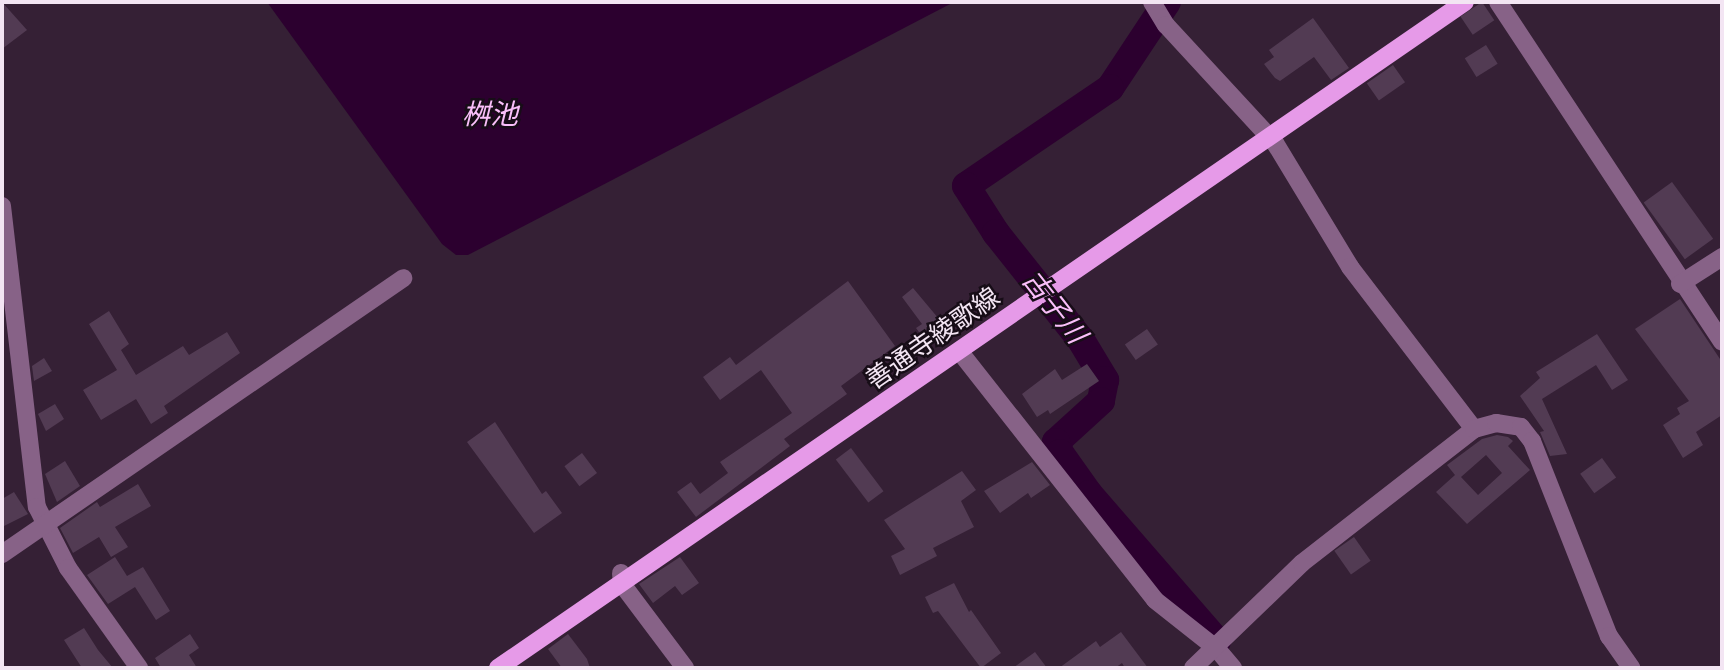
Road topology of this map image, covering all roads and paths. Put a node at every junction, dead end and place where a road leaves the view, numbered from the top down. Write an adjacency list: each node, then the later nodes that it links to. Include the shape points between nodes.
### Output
1 (1152, 2): 4 (street, via 1167,25)
2 (1465, 2): 4 (main road, 善通寺綾歌線)
3 (1499, 2): 8 (street)
4 (1269, 136): 10 (main road, 善通寺綾歌線); 11 (street, via 1307,189 1350,267)
5 (2, 206): 12 (street, via 32,486)
6 (1722, 257): 8 (street)
7 (403, 278): 12 (street)
8 (1680, 284): 9 (street)
9 (1722, 342)
10 (960, 352): 14 (main road, 善通寺綾歌線); 15 (street, via 1155,600)
11 (1474, 429): 15 (street, via 1302,563); 21 (street, via 1513,424 1532,441 1609,636)
12 (44, 526): 13 (street); 16 (street)
13 (2, 554)
14 (622, 578): 17 (main road, 善通寺綾歌線); 18 (street)
15 (1217, 649): 19 (street); 20 (street)
16 (139, 668)
17 (498, 668)
18 (685, 668)
19 (1193, 668)
20 (1233, 668)
21 (1631, 668)

